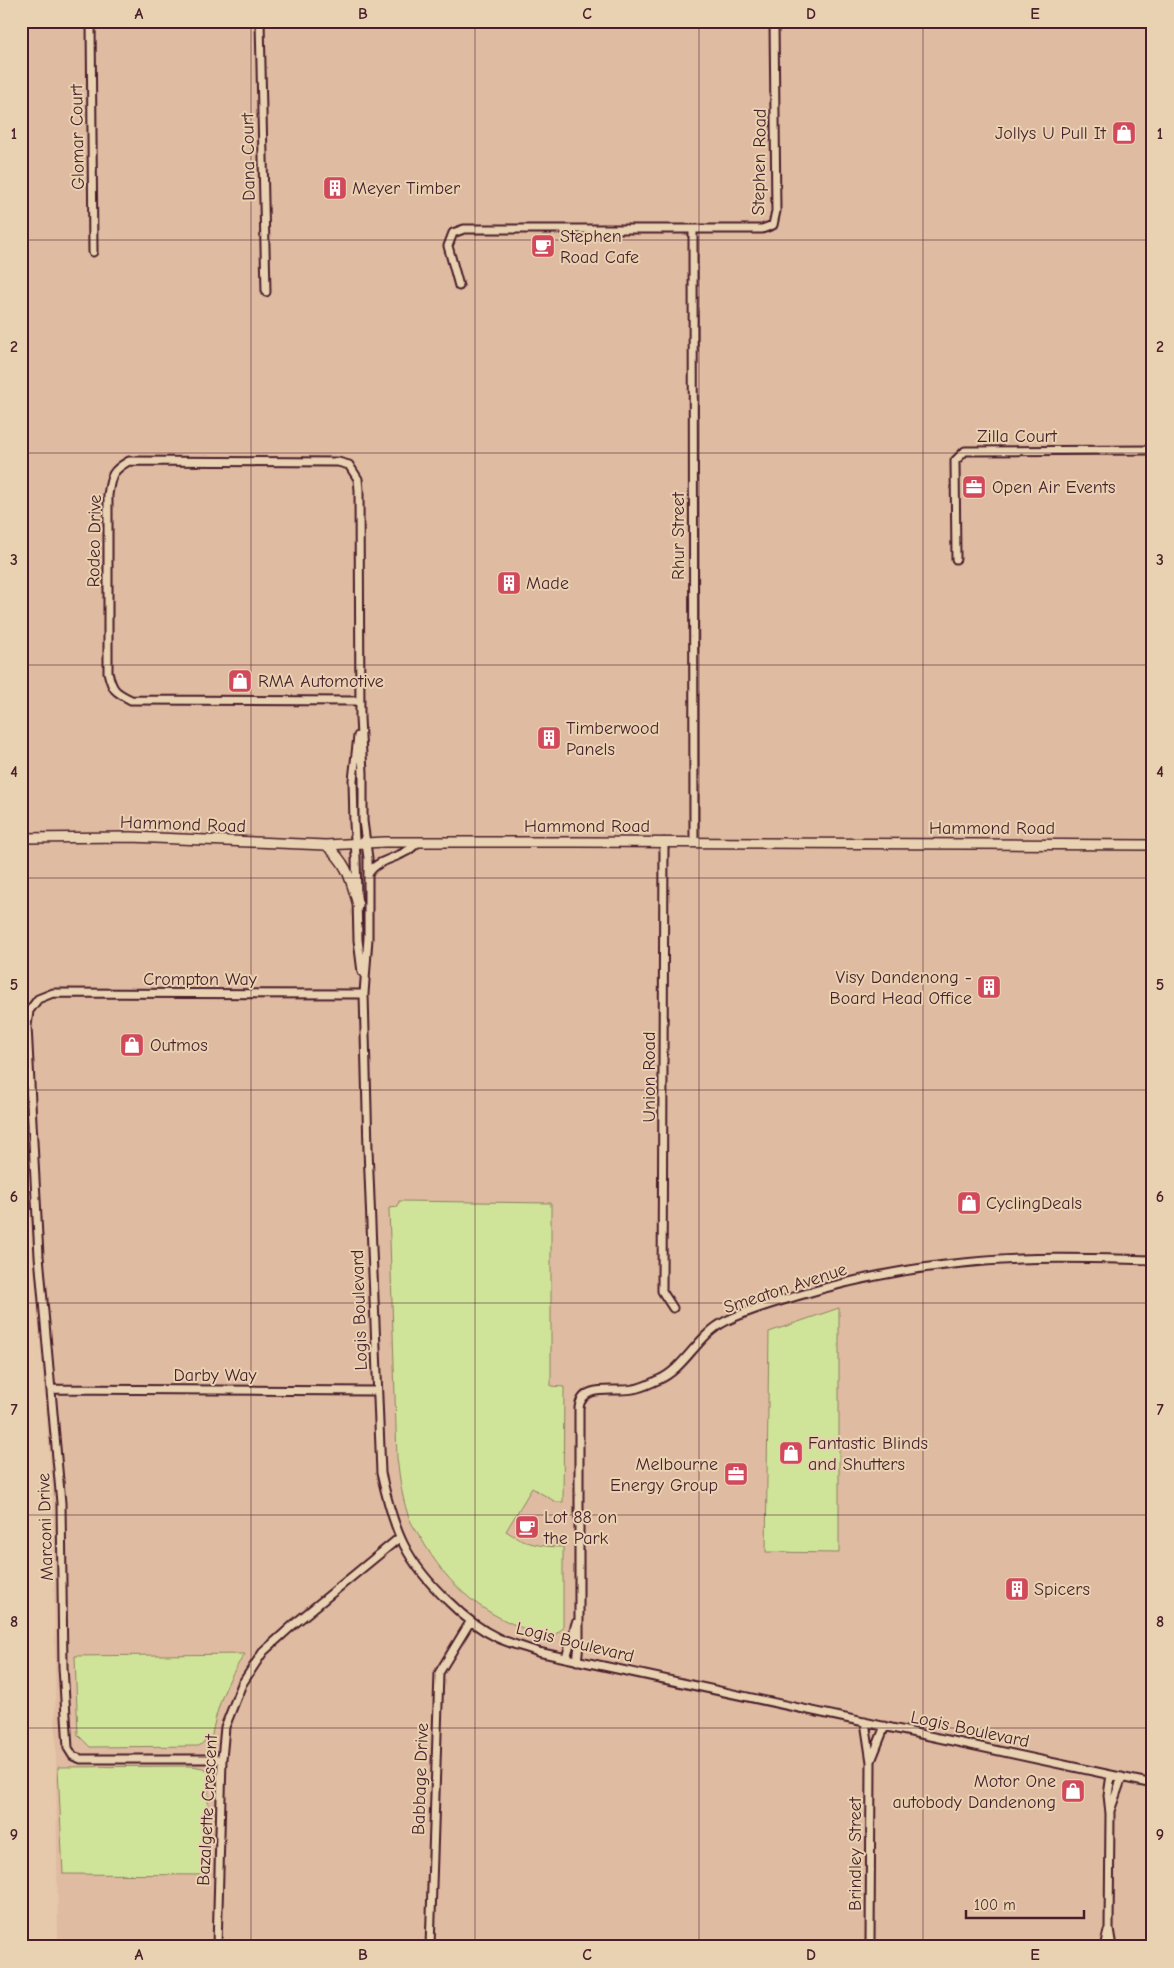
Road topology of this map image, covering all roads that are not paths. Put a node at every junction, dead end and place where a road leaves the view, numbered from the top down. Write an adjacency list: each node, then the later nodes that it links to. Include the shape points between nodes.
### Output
1 (91, 21): 5 (street, Glomar Court)
2 (260, 21): 7 (street, Dana Court)
3 (774, 21): 4 (street, Stephen Road, via 776,211 773,225 762,229)
4 (693, 229): 6 (street, Stephen Road, via 464,229 453,233 448,246); 15 (street, Rhur Street)
5 (93, 252)
6 (460, 286)
7 (266, 292)
8 (1153, 450): 9 (street, Zilla Court, via 965,451 955,462)
9 (956, 559)
10 (360, 700): 10 (street, Rodeo Drive, via 359,490 358,480 349,465 338,462 129,461 118,467 111,476 108,495 108,672 117,693 131,700); 11 (street, Rodeo Drive)
11 (360, 718): 16 (street, Rodeo Drive, via 353,780); 17 (street, Rodeo Drive)
12 (22, 839): 18 (main road, Hammond Road, via 131,837)
13 (418, 842): 14 (main road, Hammond Road); 17 (main road, Hammond Road); 20 (street, via 405,853 376,866)
14 (664, 842): 15 (main road, Hammond Road); 26 (street, Union Road, via 662,1291)
15 (694, 842): 19 (main road, Hammond Road)
16 (356, 843): 17 (main road, Hammond Road); 18 (main road, Hammond Road); 21 (street, Logis Boulevard)
17 (366, 843): 20 (street, Logis Boulevard)
18 (326, 845): 21 (main road, via 342,860)
19 (1153, 845)
20 (368, 875): 22 (street, Logis Boulevard)
21 (358, 905): 22 (street, Logis Boulevard, via 358,940)
22 (364, 984): 23 (street, Logis Boulevard)
23 (364, 994): 24 (street, Crompton Way, via 53,993); 28 (street, Logis Boulevard)
24 (38, 999): 27 (street, Marconi Drive, via 29,1011 28,1066 39,1256)
25 (1153, 1260): 30 (street, Smeaton Avenue, via 1022,1259 973,1262 870,1277 821,1289 725,1322 708,1333 683,1362 661,1379 634,1389 587,1393 580,1403)
26 (673, 1308)
27 (52, 1389): 28 (street, Darby Way); 36 (street, Marconi Drive, via 61,1503 63,1667 68,1748 73,1756 81,1759)
28 (377, 1391): 29 (street, Logis Boulevard, via 380,1473)
29 (399, 1538): 31 (street, Logis Boulevard, via 411,1561 428,1582); 36 (street, Bazalgette Crescent, via 262,1652 242,1684 226,1727)
30 (578, 1618): 32 (street, Smeaton Avenue); 33 (street, Smeaton Avenue)
31 (470, 1622): 32 (street, Logis Boulevard, via 500,1639); 44 (street, Babbage Drive, via 439,1672)
32 (566, 1658): 33 (street, Logis Boulevard)
33 (577, 1660): 34 (street, Logis Boulevard)
34 (865, 1722): 35 (street, Logis Boulevard); 37 (street, Brindley Street)
35 (885, 1726): 37 (street, Brindley Street); 38 (street, Logis Boulevard)
36 (222, 1759): 43 (street, Bazalgette Crescent)
37 (871, 1762): 45 (street, Brindley Street)
38 (1111, 1775): 39 (street, Logis Boulevard); 41 (street)
39 (1122, 1778): 40 (street, Logis Boulevard); 41 (street)
40 (1153, 1784)
41 (1110, 1814): 42 (street)
42 (1109, 1929): 46 (street); 47 (street)
43 (216, 1947)
44 (430, 1947)
45 (870, 1947)
46 (1104, 1947)
47 (1112, 1947)

